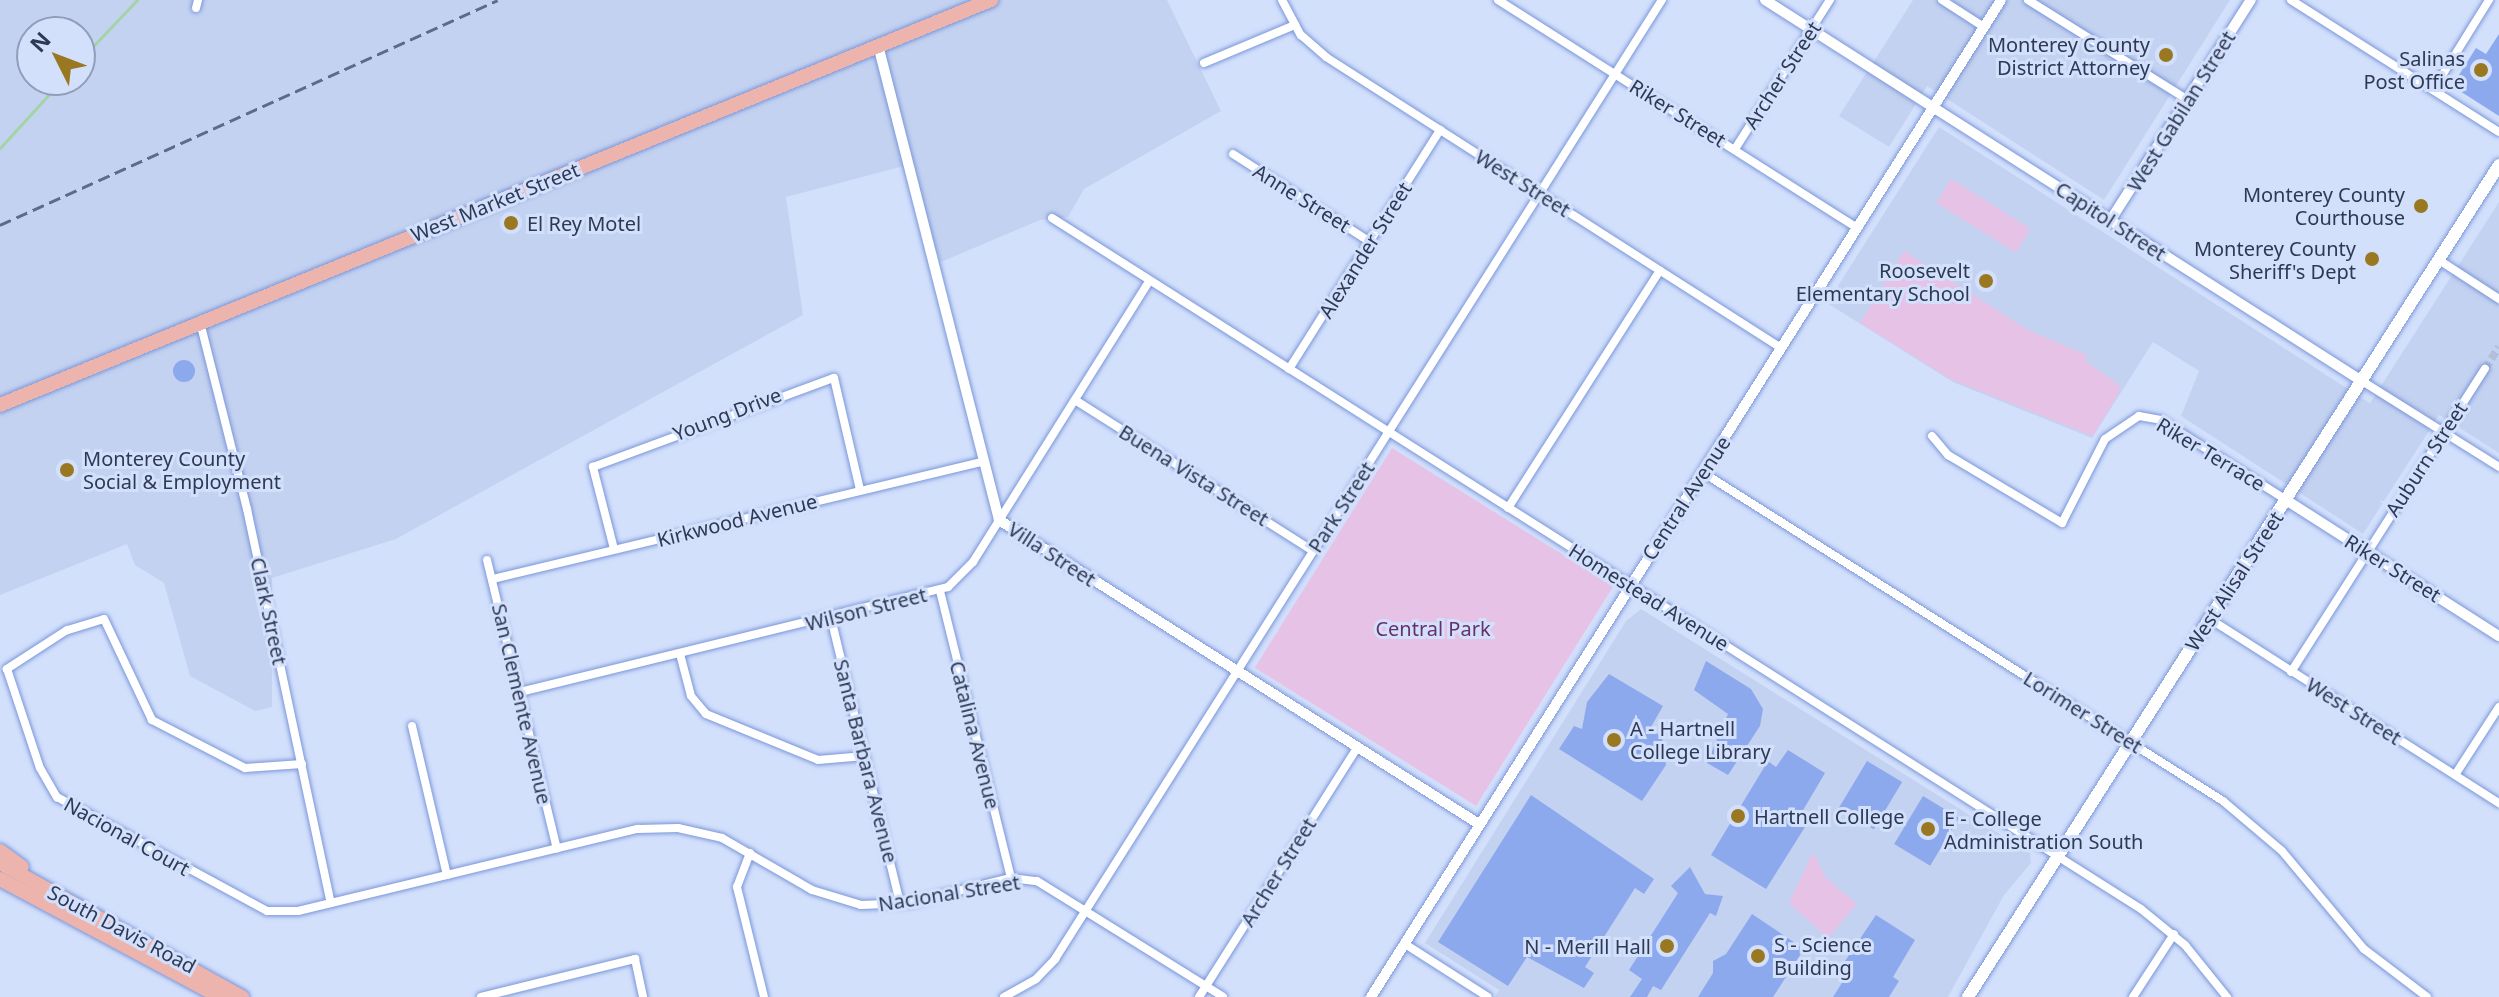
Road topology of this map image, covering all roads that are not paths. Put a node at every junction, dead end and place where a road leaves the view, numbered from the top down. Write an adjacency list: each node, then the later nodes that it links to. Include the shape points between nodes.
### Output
1 (991, 0): 16 (main road, West Market Street)
2 (1282, 0): 13 (street, West Street)
3 (1498, 0): 18 (street, Riker Street)
4 (1662, 0): 18 (street, Park Street)
5 (1765, 0): 15 (street, Capitol Street)
6 (1830, 0): 15 (street, Archer Street)
7 (1942, 0): 14 (street)
8 (2001, 0): 14 (street, Central Avenue)
9 (2028, 0): 20 (street)
10 (2251, 0): 20 (street, West Gabilan Street)
11 (2291, 0): 19 (street)
12 (2489, 0): 19 (street)
13 (1295, 25): 17 (street); 22 (street, West Street, via 1326,57)
14 (1984, 27): 21 (street, Central Avenue)
15 (1811, 30): 21 (street, Capitol Street); 24 (street, Archer Street)
16 (878, 45): 36 (main road, West Market Street); 46 (street, Villa Street)
17 (1204, 63)
18 (1615, 74): 24 (street, Riker Street); 27 (street, Park Street)
19 (2433, 90): 23 (street)
20 (2188, 100): 29 (street, West Gabilan Street)
21 (1933, 107): 29 (street, Capitol Street); 30 (street, Central Avenue)
22 (1440, 130): 27 (street, West Street); 31 (street, Alexander Street)
23 (2499, 132)
24 (1735, 149): 30 (street, Riker Street)
25 (1233, 154): 31 (street, Anne Street)
26 (2499, 165): 32 (main road, West Alisal Street)
27 (1540, 193): 33 (street, West Street); 44 (street, Park Street)
28 (1052, 218): 34 (street, Homestead Avenue)
29 (2110, 221): 40 (street, Capitol Street)
30 (1856, 227): 37 (street, Central Avenue)
31 (1370, 242): 38 (street, Alexander Street)
32 (2439, 260): 35 (street); 40 (main road, West Alisal Street)
33 (1660, 270): 37 (street, West Street); 51 (street)
34 (1149, 281): 38 (street, Homestead Avenue); 41 (street, Wilson Street)
35 (2499, 299)
36 (200, 321): 42 (main road, West Market Street); 72 (street, Clark Street)
37 (1781, 348): 48 (street, Central Avenue)
38 (1289, 369): 44 (street, Homestead Avenue)
39 (2485, 369): 43 (street, Auburn Street)
40 (2362, 381): 43 (street, Capitol Street); 50 (main road, West Alisal Street)
41 (1075, 400): 52 (street, Wilson Street); 54 (street, Buena Vista Street)
42 (0, 405)
43 (2444, 432): 47 (street, Capitol Street); 55 (street, Auburn Street)
44 (1389, 433): 51 (street, Homestead Avenue); 54 (street, Park Street)
45 (1932, 436): 50 (street, Riker Terrace, via 1948,455 2062,523 2105,439 2139,416 2161,420)
46 (981, 462): 49 (street, Kirkwood Avenue); 52 (street, Villa Street)
47 (2499, 467)
48 (1702, 472): 58 (street, Central Avenue); 69 (street, Lorimer Street)
49 (860, 490): 53 (street, Kirkwood Avenue); 53 (street, Young Drive, via 834,378 769,397 593,467)
50 (2286, 500): 55 (street, Riker Street); 61 (main road, West Alisal Street)
51 (1508, 508): 58 (street, Homestead Avenue)
52 (999, 520): 59 (street, Wilson Street, via 966,571); 64 (street, Villa Street)
53 (614, 549): 57 (street, Kirkwood Avenue)
54 (1313, 551): 64 (street, Park Street)
55 (2367, 551): 62 (street, Riker Street); 65 (street, Auburn Street)
56 (487, 560): 57 (street, San Clemente Avenue)
57 (493, 579): 66 (street, San Clemente Avenue)
58 (1630, 585): 75 (street, Central Avenue); 79 (street, Homestead Avenue)
59 (940, 591): 60 (street, Wilson Street); 82 (street, Catalina Avenue)
60 (831, 618): 63 (street, Wilson Street); 71 (street, Santa Barbara Avenue)
61 (2210, 619): 65 (street, West Street); 69 (main road, West Alisal Street)
62 (2499, 636)
63 (680, 654): 66 (street, Wilson Street); 71 (street, via 691,696 706,714 818,760)
64 (1238, 671): 70 (street, Villa Street); 89 (street, Park Street)
65 (2291, 672): 73 (street, West Street)
66 (520, 692): 76 (street, San Clemente Avenue)
67 (2499, 707): 73 (street)
68 (412, 726): 81 (street)
69 (2131, 742): 79 (main road, West Alisal Street); 106 (street, Lorimer Street, via 2254,825 2364,949)
70 (1357, 748): 75 (street, Villa Street); 92 (street, Archer Street)
71 (865, 756): 87 (street, Santa Barbara Avenue)
72 (302, 764): 86 (street, Clark Street); 86 (street, Nacional Court, via 245,768 152,720 104,619 67,630 7,669 44,777 69,808 260,909 289,912)
73 (2455, 775): 74 (street, West Street)
74 (2499, 803)
75 (1479, 824): 91 (street, Central Avenue)
76 (557, 849): 78 (street, Nacional Street, via 666,827 708,833); 81 (street, Nacional Street)
77 (0, 851): 85 (main road)
78 (750, 853): 87 (street, Nacional Street, via 824,896 861,905); 97 (street, via 737,887)
79 (2058, 857): 90 (street, Homestead Avenue); 103 (main road, West Alisal Street)
80 (0, 863): 85 (main road, South Davis Road)
81 (447, 875): 86 (street, Nacional Street)
82 (1011, 878): 87 (street, Nacional Street); 89 (street, Nacional Street, via 1045,885)
83 (0, 879): 88 (main road, South Davis Road)
84 (0, 886): 88 (main road)
85 (61, 895): 94 (main road, South Davis Road)
86 (331, 903)
87 (900, 904)
88 (50, 909): 93 (main road, South Davis Road)
89 (1086, 910): 92 (street, Nacional Street); 98 (street, Park Street, via 1043,974)
90 (2174, 934): 104 (street); 105 (street, Homestead Avenue)
91 (1405, 944): 101 (street, Central Avenue); 102 (street)
92 (1206, 986): 99 (street, Archer Street); 100 (street, Nacional Street)
93 (220, 997)
94 (242, 997)
95 (481, 997): 96 (street, via 635,959)
96 (643, 997)
97 (764, 997)
98 (1004, 997)
99 (1199, 997)
100 (1223, 997)
101 (1371, 997)
102 (1488, 997)
103 (1968, 997)
104 (2133, 997)
105 (2227, 997)
106 (2427, 997)

